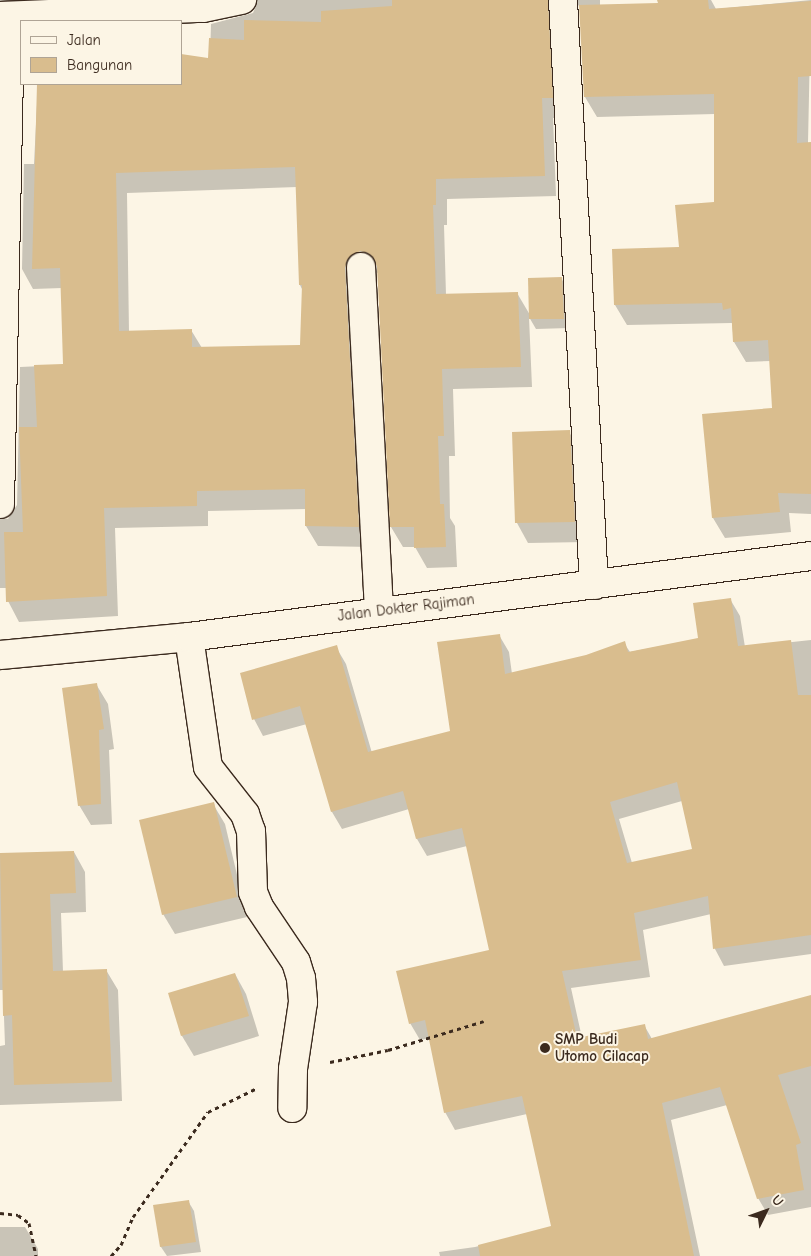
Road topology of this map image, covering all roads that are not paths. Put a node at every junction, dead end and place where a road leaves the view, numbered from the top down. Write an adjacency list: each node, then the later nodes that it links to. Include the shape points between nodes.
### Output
1 (242, 0): 3 (street, via 203,8)
2 (564, 0): 7 (street)
3 (5, 16): 5 (street)
4 (362, 267): 8 (street)
5 (0, 504)
6 (811, 556): 7 (street, Jalan Dokter Rajiman)
7 (594, 584): 8 (street, Jalan Dokter Rajiman)
8 (379, 610): 9 (street, Jalan Dokter Rajiman)
9 (189, 637): 10 (street, Jalan Dokter Rajiman); 11 (street, via 208,767 245,814 251,831 253,892 259,908 296,962 301,978 303,1002 293,1070)
10 (0, 655)
11 (292, 1108)

